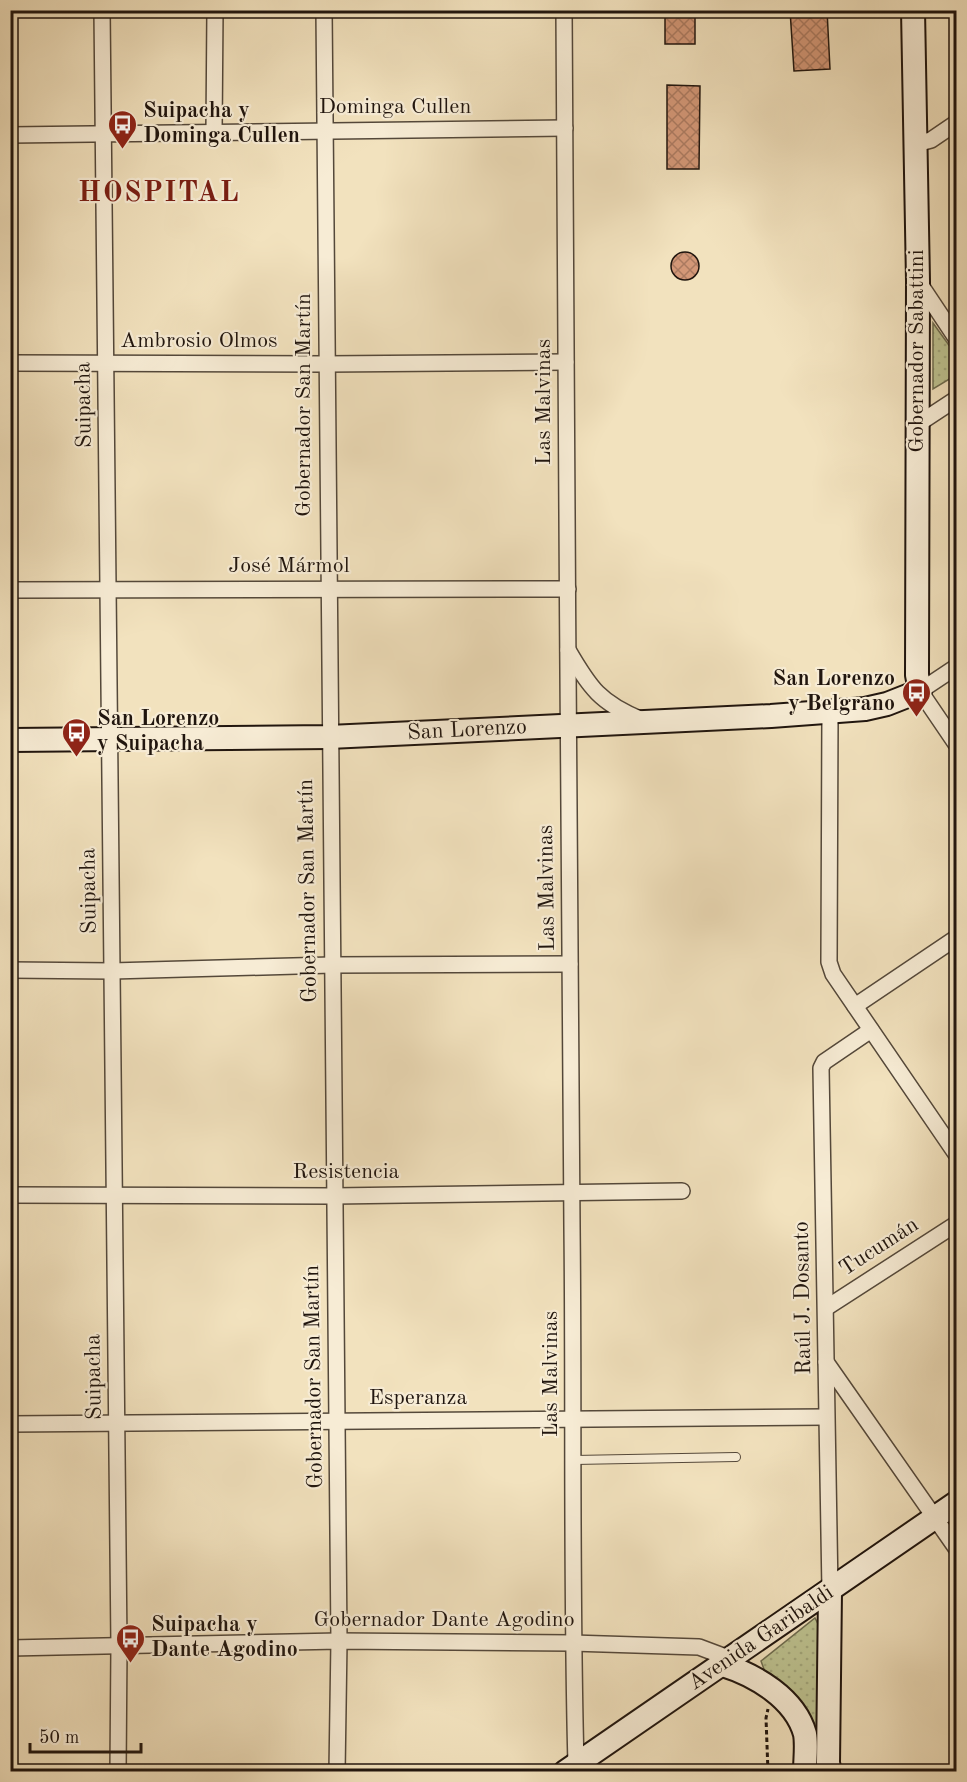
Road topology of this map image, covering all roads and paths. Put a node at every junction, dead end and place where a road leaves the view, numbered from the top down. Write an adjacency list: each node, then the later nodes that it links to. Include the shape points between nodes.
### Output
1 (102, 10): 10 (street, Suipacha)
2 (214, 10): 9 (street)
3 (324, 10): 8 (street, Gobernador San Martín)
4 (564, 10): 7 (street, Las Malvinas)
5 (914, 10): 12 (main road, Gobernador Sabattini)
6 (957, 123): 12 (street, via 931,140)
7 (565, 128): 8 (street, Dominga Cullen); 16 (street, Las Malvinas)
8 (325, 130): 9 (street, Dominga Cullen); 18 (street, Gobernador San Martín)
9 (214, 132): 10 (street, Dominga Cullen)
10 (104, 134): 11 (street, Dominga Cullen); 15 (street, Suipacha)
11 (10, 135)
12 (916, 144): 13 (main road, Gobernador Sabattini)
13 (918, 281): 14 (street); 20 (main road, Gobernador Sabattini)
14 (957, 338)
15 (106, 362): 17 (street, Ambrosio Olmos); 18 (street, Ambrosio Olmos); 24 (street, Suipacha)
16 (566, 362): 18 (street, Ambrosio Olmos); 22 (street, Las Malvinas)
17 (10, 363)
18 (326, 364): 21 (street, Gobernador San Martín)
19 (957, 399): 20 (street)
20 (918, 424): 27 (main road, Gobernador Sabattini)
21 (328, 588): 22 (street, José Mármol); 24 (street, José Mármol); 31 (street, Gobernador San Martín)
22 (568, 589): 25 (street, Las Malvinas)
23 (10, 590): 24 (street, José Mármol)
24 (108, 590): 32 (street, Suipacha)
25 (567, 649): 29 (street, via 592,689 606,702); 30 (street, Las Malvinas)
26 (957, 666): 27 (street)
27 (920, 691): 28 (main road, San Lorenzo, via 887,704); 34 (street)
28 (830, 713): 29 (main road, San Lorenzo); 40 (street, via 829,962 832,974)
29 (648, 722): 30 (main road, San Lorenzo)
30 (567, 726): 31 (main road, San Lorenzo); 37 (street, Las Malvinas)
31 (329, 737): 32 (main road, San Lorenzo); 36 (street, Gobernador San Martín)
32 (110, 738): 33 (main road, San Lorenzo); 39 (street, Suipacha)
33 (10, 740)
34 (957, 744)
35 (957, 938): 40 (street)
36 (332, 964): 37 (street); 39 (street); 47 (street, Gobernador San Martín)
37 (570, 964): 44 (street, Las Malvinas)
38 (10, 970): 39 (street)
39 (112, 971): 45 (street, Suipacha)
40 (855, 1006): 41 (street)
41 (871, 1030): 42 (street); 49 (street, Raúl J. Dosanto, via 821,1068)
42 (957, 1154)
43 (682, 1191): 44 (street, Resistencia)
44 (572, 1193): 47 (street, Resistencia); 52 (street, Las Malvinas)
45 (114, 1194): 46 (street, Resistencia); 47 (street, Resistencia); 54 (street, Suipacha)
46 (10, 1195)
47 (334, 1196): 53 (street, Gobernador San Martín)
48 (957, 1224): 49 (street, Tucumán)
49 (826, 1308): 50 (street, Raúl J. Dosanto)
50 (826, 1362): 51 (street, Raúl J. Dosanto); 59 (street)
51 (826, 1417): 52 (street, Esperanza); 61 (street, Raúl J. Dosanto)
52 (574, 1420): 53 (street, Esperanza); 57 (street, Las Malvinas)
53 (337, 1421): 54 (street, Esperanza); 62 (street, Gobernador San Martín)
54 (117, 1423): 55 (street, Esperanza); 64 (street, Suipacha)
55 (10, 1424)
56 (736, 1457): 57 (lane)
57 (574, 1460): 63 (street, Las Malvinas)
58 (957, 1503): 59 (main road, Avenida Garibaldi)
59 (936, 1517): 60 (street); 61 (main road, Avenida Garibaldi)
60 (957, 1548)
61 (830, 1591): 66 (main road, Avenida Garibaldi); 73 (main road)
62 (339, 1641): 63 (street, Gobernador Dante Agodino); 64 (street, Gobernador Dante Agodino); 70 (street, Gobernador San Martín)
63 (572, 1643): 66 (street, Gobernador Dante Agodino, via 699,1647); 68 (street, Las Malvinas)
64 (119, 1646): 65 (street, Gobernador Dante Agodino); 69 (street, Suipacha)
65 (10, 1648)
66 (731, 1659): 67 (main road); 68 (main road, Avenida Garibaldi)
67 (766, 1686): 71 (path); 72 (main road, via 782,1699 802,1727)
68 (571, 1768)
69 (118, 1772)
70 (337, 1772)
71 (768, 1772)
72 (805, 1772)
73 (830, 1772)

